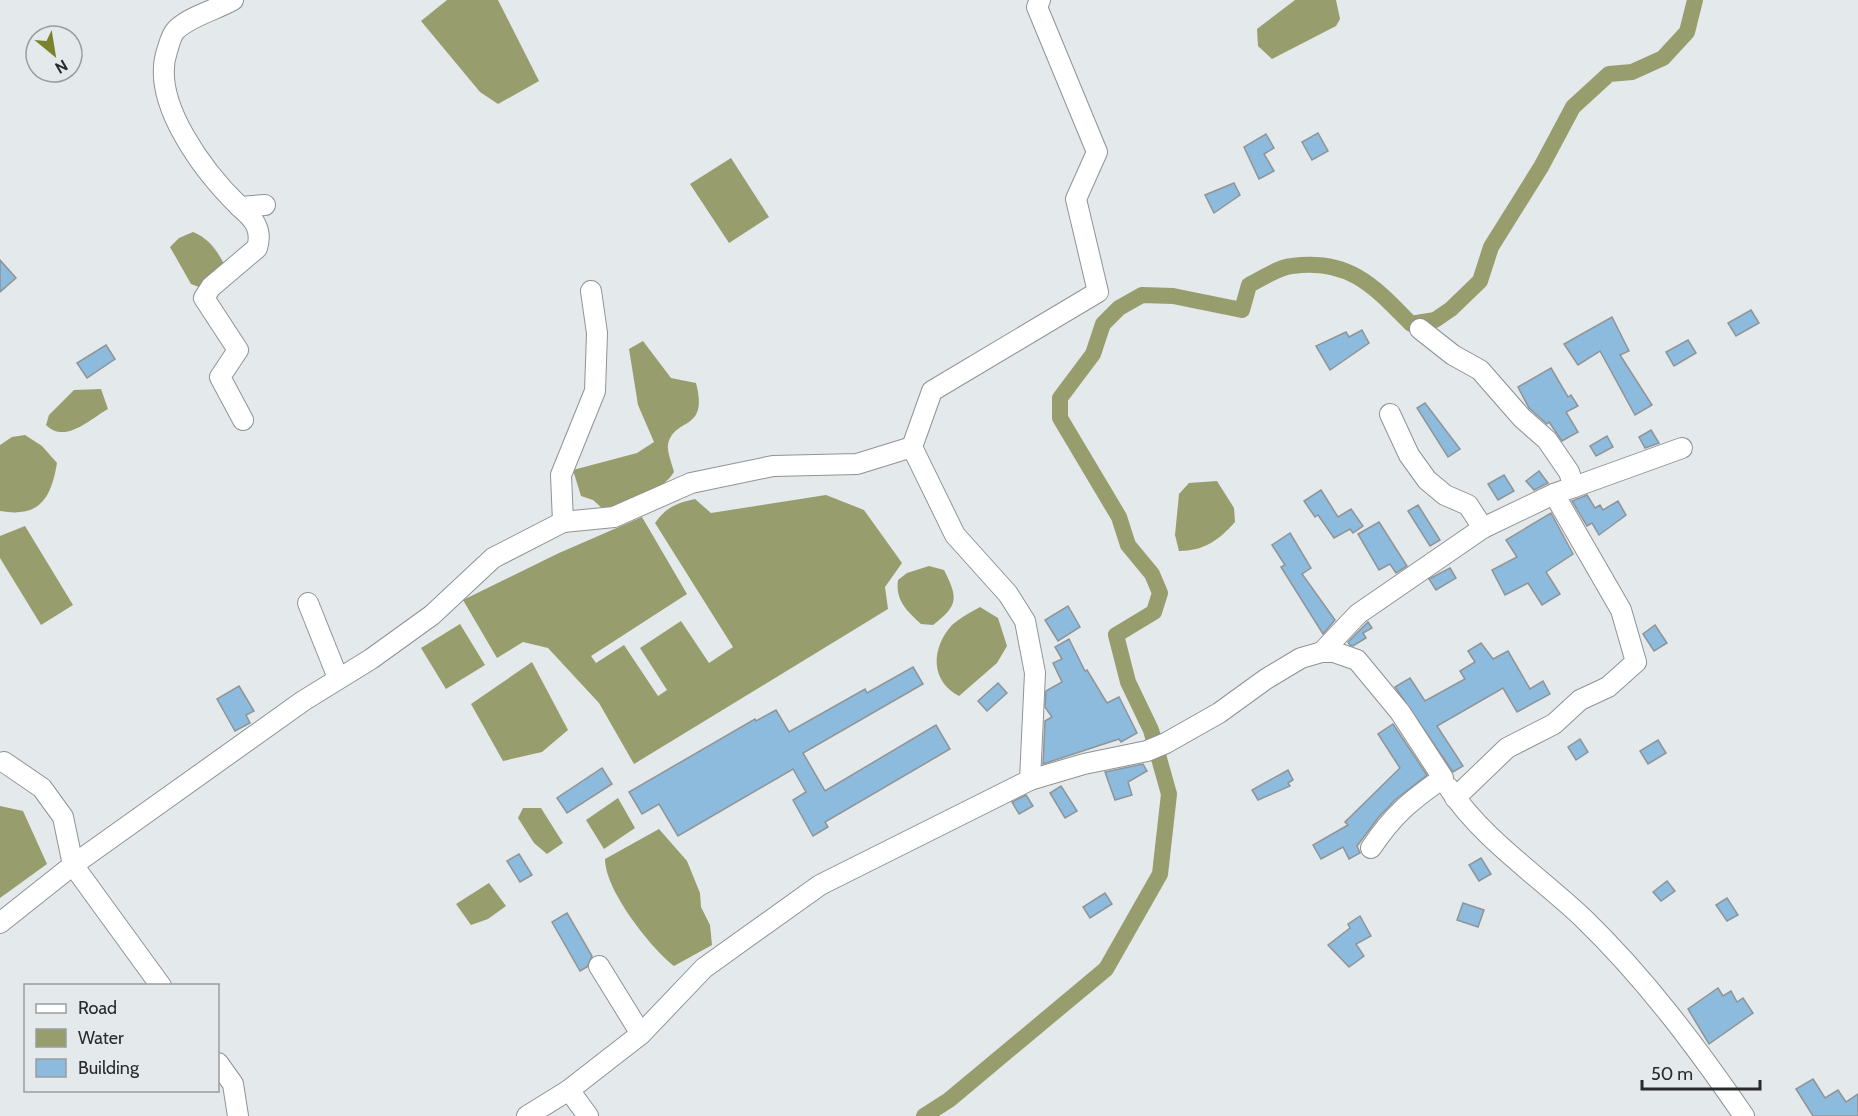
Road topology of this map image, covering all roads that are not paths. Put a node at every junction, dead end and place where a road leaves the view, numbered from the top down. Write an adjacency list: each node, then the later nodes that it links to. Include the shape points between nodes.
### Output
1 (233, 0): 4 (street, via 176,30 162,70 174,116 202,163)
2 (1040, 0): 9 (street, via 1037,7 1096,152 1076,199 1098,291 932,391)
3 (265, 205): 4 (street)
4 (240, 207): 8 (street, via 253,218 260,239 257,248 211,287 204,298 238,350 220,377)
5 (591, 291): 13 (street, via 597,333 595,391 561,475)
6 (1420, 329): 11 (street, via 1480,370 1547,440 1569,472)
7 (1390, 414): 14 (street, via 1409,455 1427,480 1445,495 1468,505)
8 (243, 420)
9 (912, 447): 13 (street, via 856,464 773,466 691,483 614,517); 20 (street, via 955,534 1008,594 1025,621 1035,673)
10 (1682, 448): 11 (street)
11 (1574, 487): 12 (street)
12 (1554, 494): 14 (street); 21 (street, via 1621,610 1636,662 1608,687 1580,700 1554,724 1507,748)
13 (563, 522): 17 (street, via 493,558 432,615)
14 (1483, 528): 16 (street, via 1358,615)
15 (308, 603): 17 (street)
16 (1322, 652): 19 (street, via 1357,660 1400,712); 20 (street, via 1301,658 1220,713 1166,743)
17 (338, 678): 23 (street)
18 (4, 762): 23 (street, via 42,788 63,818)
19 (1443, 778): 21 (street); 22 (street, via 1407,802)
20 (1030, 780): 27 (street, via 820,885 704,968)
21 (1455, 798): 33 (street, via 1633,970 1692,1041)
22 (1371, 848)
23 (73, 866): 24 (street); 26 (street)
24 (0, 923)
25 (599, 966): 27 (street)
26 (160, 984)
27 (641, 1034): 29 (street)
28 (219, 1064): 30 (street, via 233,1084)
29 (569, 1090): 31 (street); 32 (street)
30 (238, 1116)
31 (527, 1116)
32 (588, 1116)
33 (1744, 1116)

